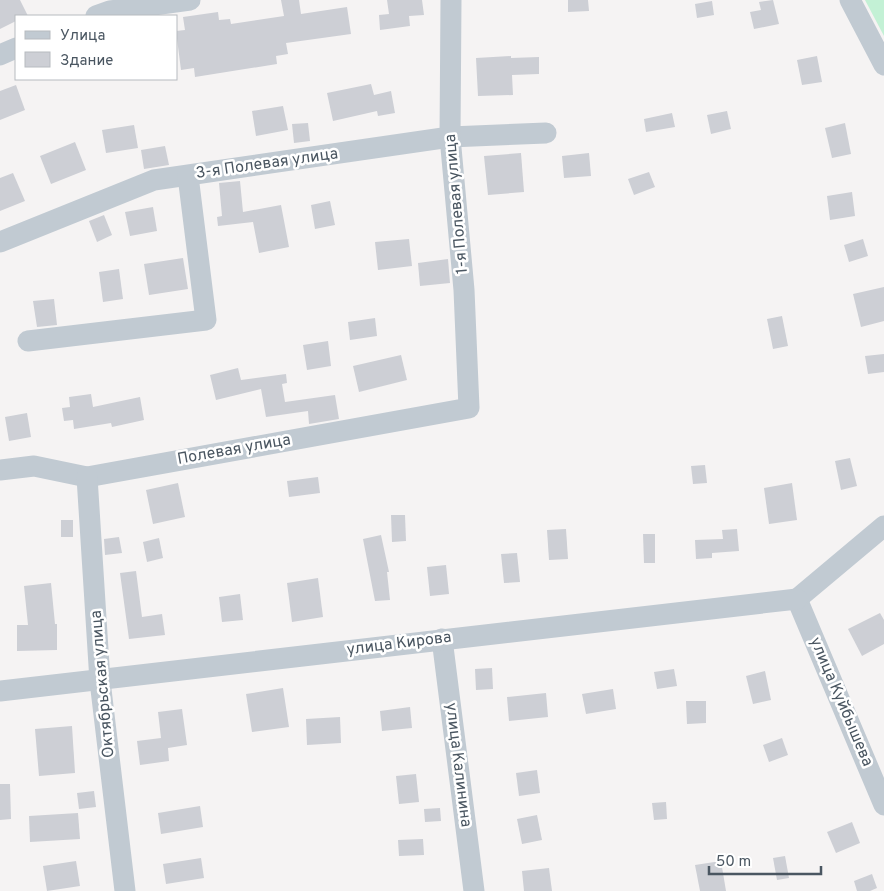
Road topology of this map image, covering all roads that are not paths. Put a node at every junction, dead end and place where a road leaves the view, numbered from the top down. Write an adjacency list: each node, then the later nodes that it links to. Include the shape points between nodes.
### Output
1 (190, 0): 4 (street)
2 (451, 0): 9 (street, 1-я Полевая улица)
3 (850, 0): 7 (street)
4 (99, 15)
5 (15, 48): 6 (street)
6 (0, 55)
7 (884, 65)
8 (546, 133): 9 (street, 3-я Полевая улица)
9 (450, 137): 10 (street, 3-я Полевая улица); 13 (street, 1-я Полевая улица, via 464,290)
10 (188, 176): 11 (street, 3-я Полевая улица, via 154,180); 12 (street, via 206,320)
11 (0, 242)
12 (28, 341)
13 (469, 408): 15 (street, Полевая улица)
14 (0, 470): 15 (street, Полевая улица, via 34,466)
15 (87, 477): 19 (street, Октябрьская улица)
16 (884, 526): 17 (street)
17 (798, 598): 18 (street, улица Кирова); 21 (street, улица Куйбышева)
18 (442, 639): 19 (street, улица Кирова); 23 (street, улица Калинина)
19 (100, 681): 20 (street, улица Кирова); 22 (street, Октябрьская улица)
20 (0, 691)
21 (884, 805)
22 (125, 891)
23 (474, 891)

